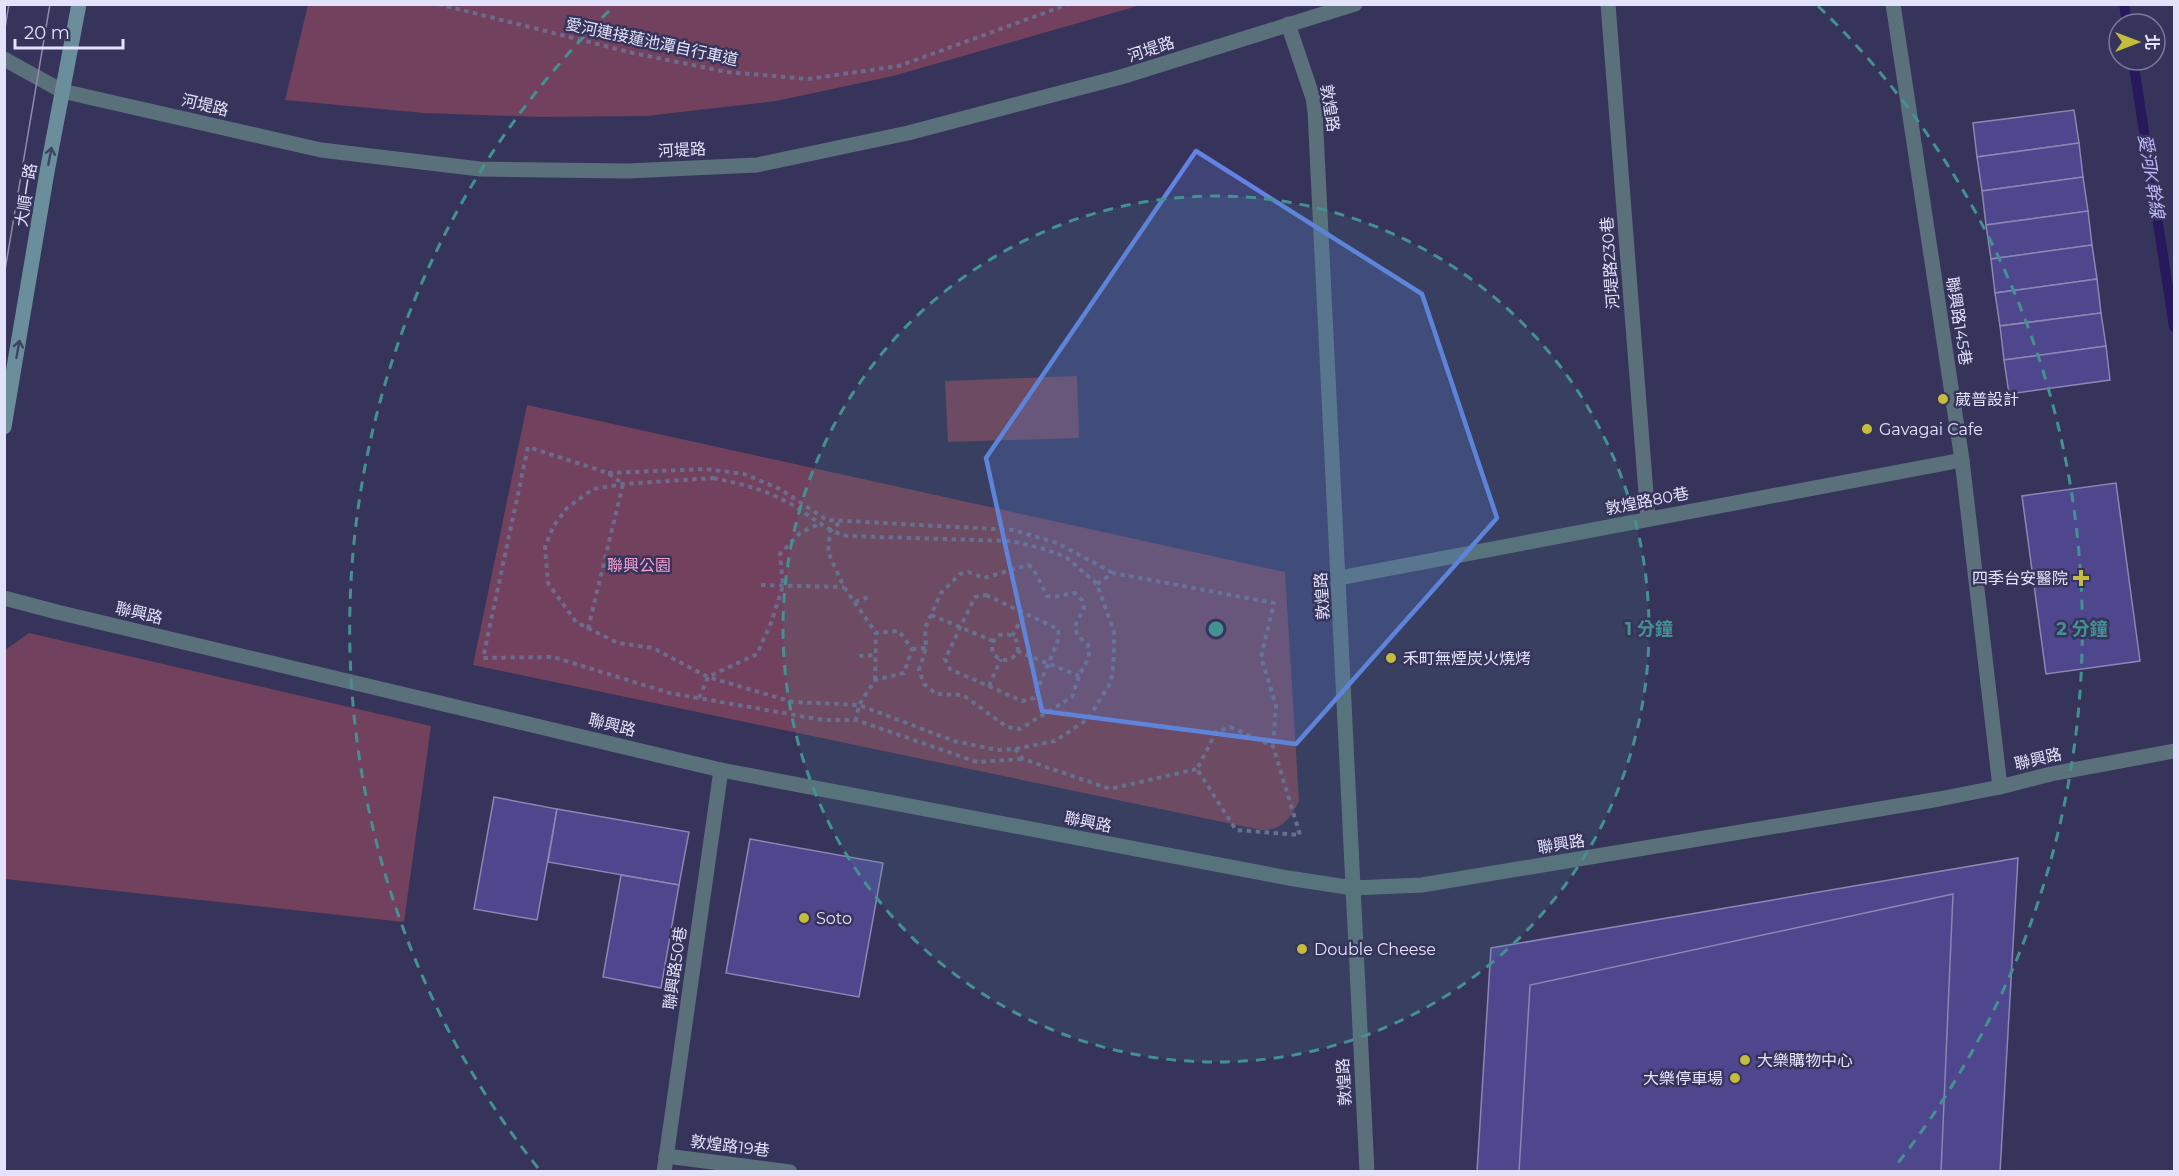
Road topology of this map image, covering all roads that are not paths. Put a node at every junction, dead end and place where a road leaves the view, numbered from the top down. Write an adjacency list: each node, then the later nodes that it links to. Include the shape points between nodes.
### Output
1 (79, 4): 7 (street, 大順一路)
2 (1355, 4): 5 (street, 河堤路)
3 (1608, 4): 10 (street, 河堤路230巷)
4 (1893, 4): 9 (street, 聯興路145巷)
5 (1288, 24): 7 (street, 河堤路, via 1099,83 908,134 757,165 628,171 480,169 321,150); 11 (street, 敦煌路, via 1315,111)
6 (4, 59): 7 (street, 河堤路)
7 (62, 91): 8 (street, 大順一路, one-way to 7)
8 (4, 427)
9 (1962, 460): 10 (street, 敦煌路80巷); 15 (street, 聯興路145巷)
10 (1648, 519): 11 (street, 敦煌路80巷)
11 (1339, 578): 16 (street, 敦煌路)
12 (4, 598): 14 (street, 聯興路)
13 (2175, 751): 15 (street, 聯興路)
14 (721, 770): 16 (street, 聯興路); 17 (street, 聯興路50巷)
15 (2000, 787): 16 (street, 聯興路, via 1422,885)
16 (1353, 888): 20 (street, 敦煌路)
17 (666, 1156): 18 (street, 聯興路50巷); 19 (street, 敦煌路19巷)
18 (664, 1172)
19 (790, 1172)
20 (1367, 1172)

